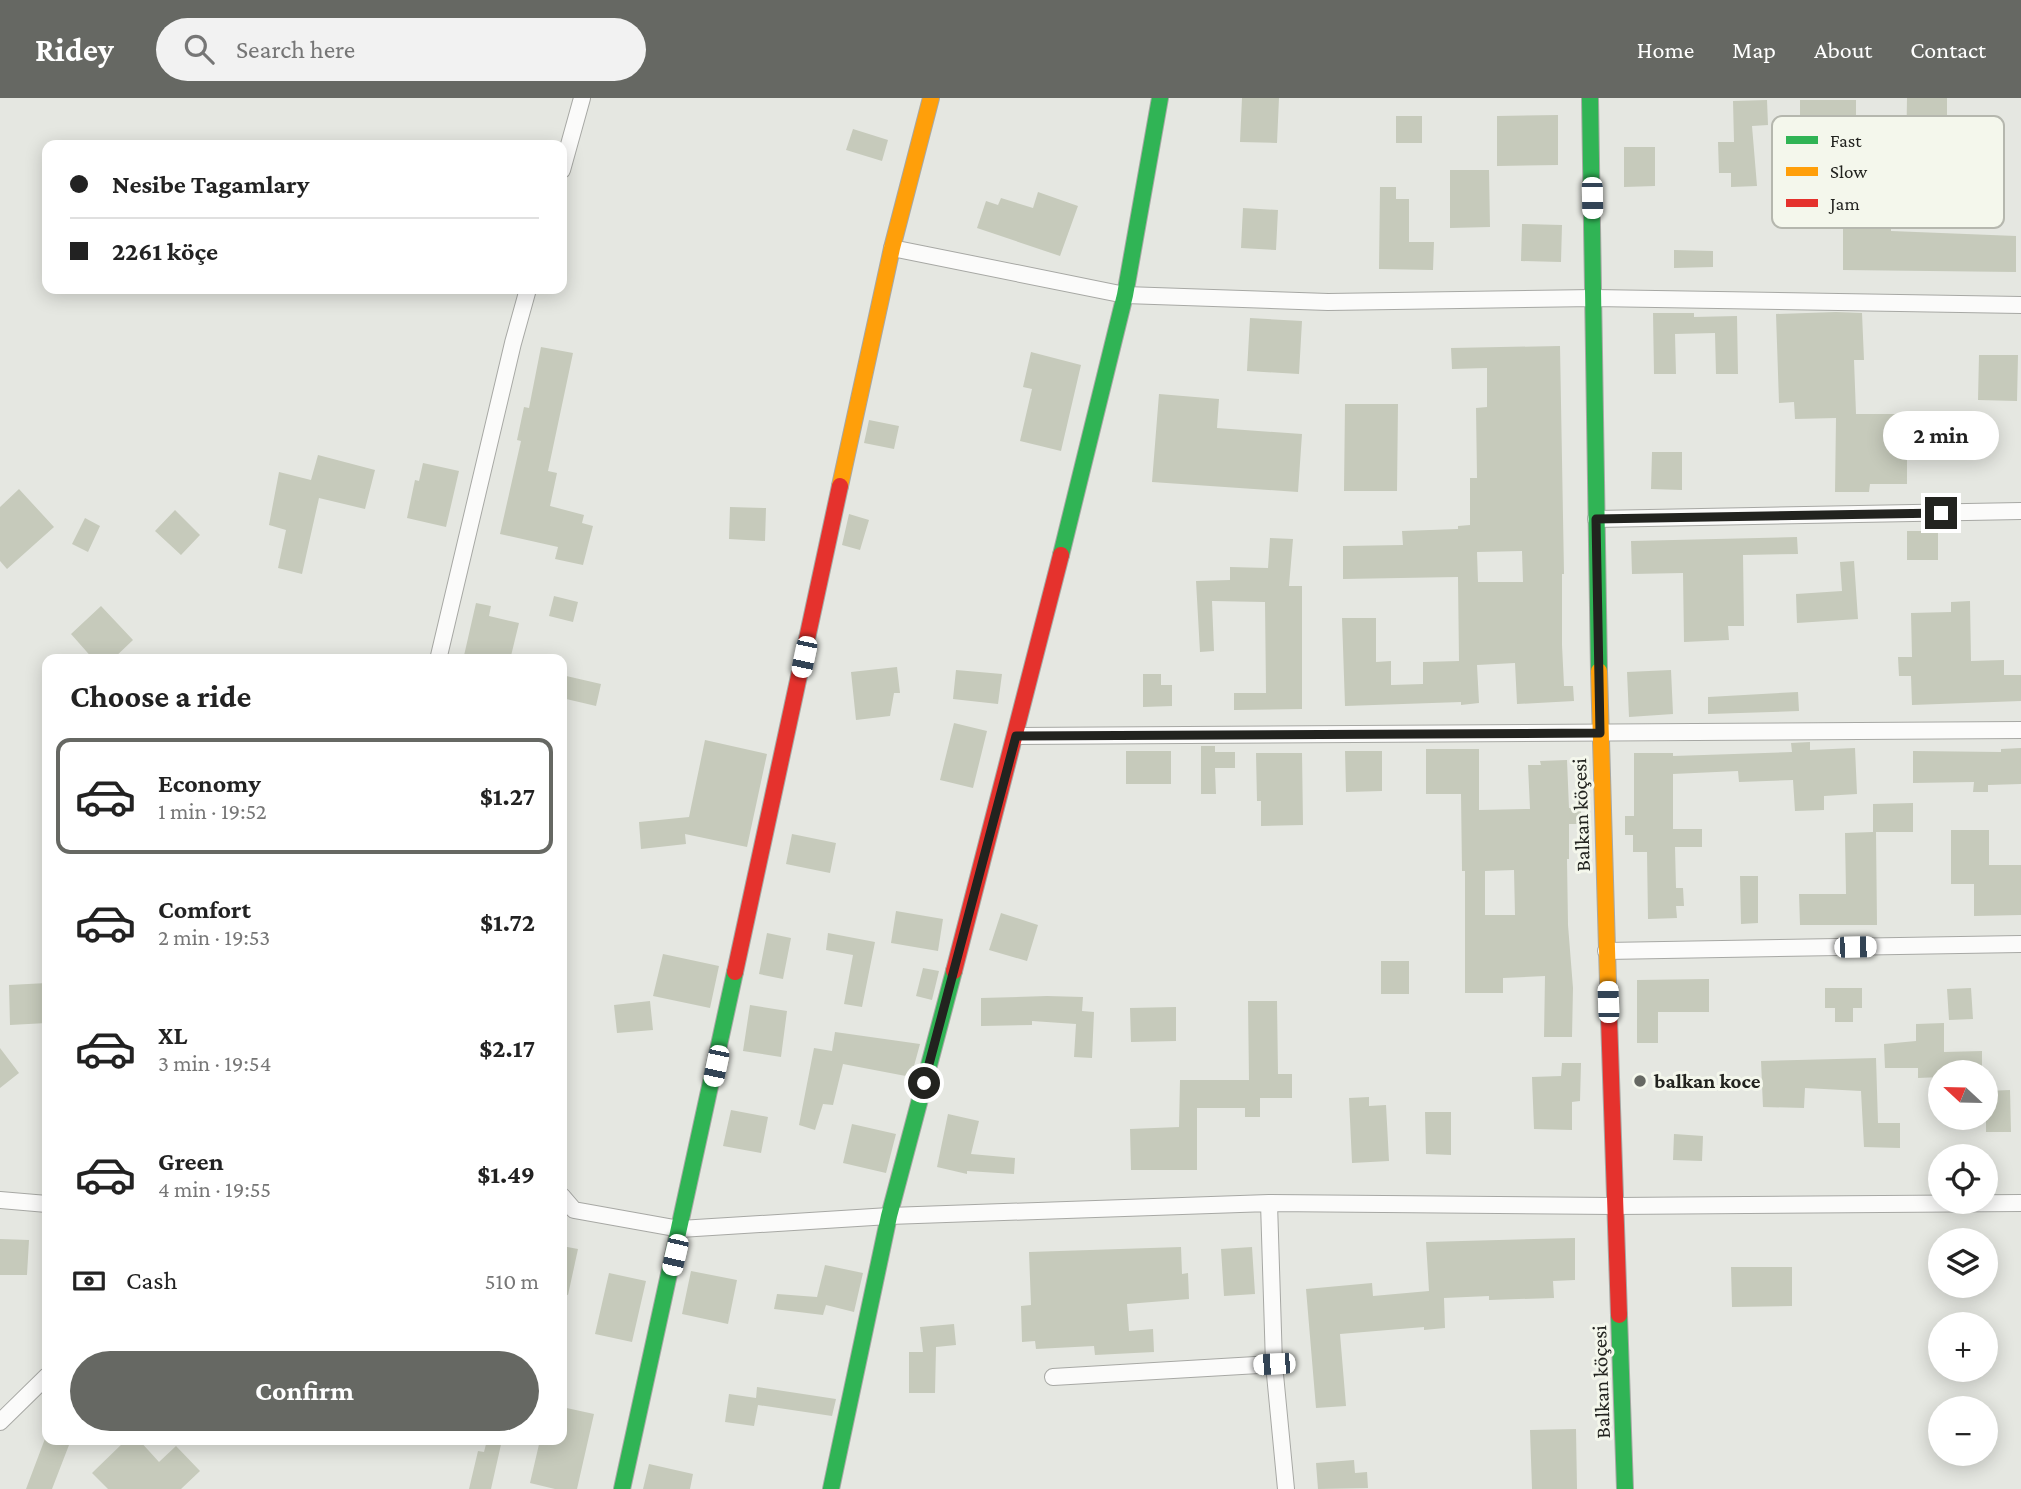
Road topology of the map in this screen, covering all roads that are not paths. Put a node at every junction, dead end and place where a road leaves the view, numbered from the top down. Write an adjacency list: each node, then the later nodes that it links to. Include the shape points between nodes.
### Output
1 (582, 98): 5 (street)
2 (931, 98): 6 (street)
3 (1160, 98): 8 (street)
4 (1590, 98): 9 (street, Balkan köçesi)
5 (567, 152)
6 (892, 248): 8 (street); 26 (street)
7 (527, 294): 13 (street)
8 (1125, 296): 9 (street, via 1328,302); 16 (street)
9 (1594, 298): 10 (street); 12 (street, Balkan köçesi)
10 (2021, 305)
11 (2021, 511): 12 (street)
12 (1596, 519): 15 (street, Balkan köçesi)
13 (439, 654)
14 (2021, 730): 15 (street)
15 (1600, 733): 16 (street); 18 (street, Balkan köçesi)
16 (1016, 736): 25 (street)
17 (2021, 944): 18 (street)
18 (1606, 951): 23 (street, Balkan köçesi)
19 (0, 1200): 22 (street)
20 (1269, 1203): 23 (street); 25 (street); 27 (street)
21 (2021, 1203): 23 (street)
22 (42, 1204)
23 (1615, 1206): 34 (street, Balkan köçesi)
24 (568, 1210): 26 (street)
25 (889, 1216): 26 (street); 32 (street)
26 (680, 1229): 31 (street)
27 (1274, 1364): 28 (street); 33 (street)
28 (1053, 1377)
29 (42, 1381): 30 (street)
30 (0, 1422)
31 (622, 1489)
32 (831, 1489)
33 (1286, 1489)
34 (1625, 1489)

